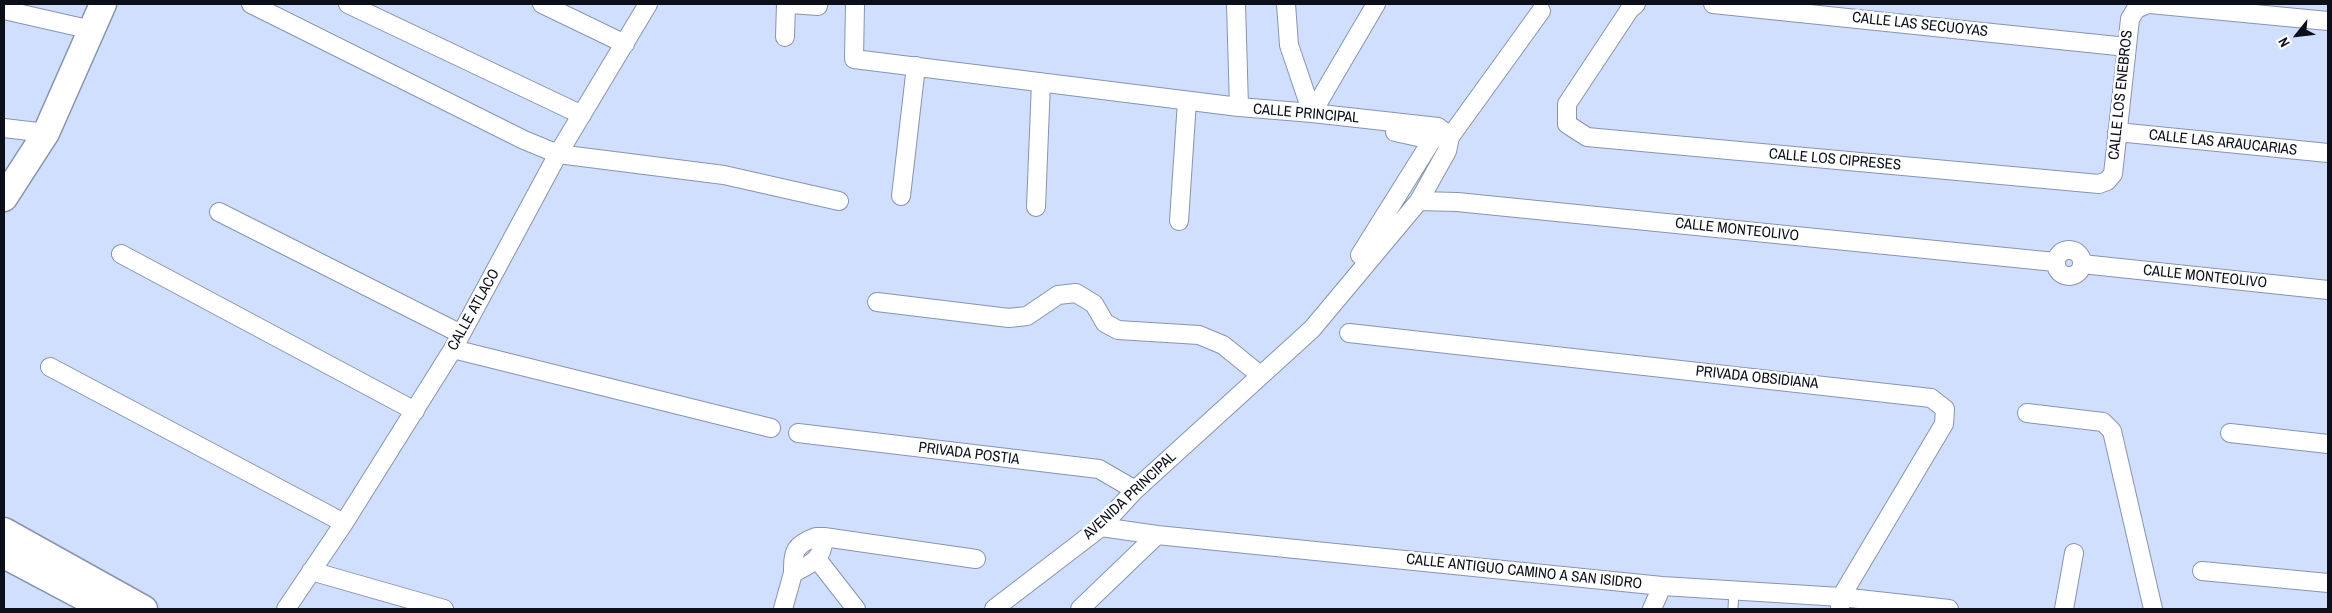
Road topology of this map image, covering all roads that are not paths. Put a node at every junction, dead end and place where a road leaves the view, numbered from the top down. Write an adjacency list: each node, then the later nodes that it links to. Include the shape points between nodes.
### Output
1 (103, 4): 19 (street)
2 (251, 4): 35 (street)
3 (348, 4): 29 (street)
4 (542, 4): 21 (street)
5 (648, 4): 21 (street, CALLE ATLACO)
6 (786, 4): 20 (street)
7 (791, 4): 15 (street)
8 (855, 4): 23 (street, CALLE PRINCIPAL, via 854,59)
9 (1236, 4): 27 (street)
10 (1286, 4): 28 (street, via 1289,45)
11 (1376, 4): 28 (street)
12 (1636, 4): 36 (street, CALLE LOS CIPRESES, via 1567,104 1567,124 1587,137 2098,184)
13 (1713, 4): 22 (street, CALLE LAS SECUOYAS)
14 (2145, 5): 18 (street); 22 (street, CALLE LOS ENEBROS, via 2130,19)
15 (818, 6)
16 (14, 9): 19 (street)
17 (1541, 11): 33 (street)
18 (2328, 21)
19 (92, 30): 32 (street)
20 (785, 37)
21 (625, 44): 29 (street, CALLE ATLACO)
22 (2127, 47): 31 (street, CALLE LOS ENEBROS)
23 (916, 66): 24 (street, CALLE PRINCIPAL); 37 (street)
24 (1041, 82): 26 (street, CALLE PRINCIPAL); 41 (street)
25 (1325, 91): 28 (street)
26 (1186, 104): 27 (street, CALLE PRINCIPAL); 43 (street); 45 (street, via 1364,126 1432,140)
27 (1239, 108): 28 (street, CALLE PRINCIPAL)
28 (1312, 113): 33 (street, CALLE PRINCIPAL, via 1438,127)
29 (582, 115): 35 (street, CALLE ATLACO)
30 (4, 128): 32 (street)
31 (2118, 132): 34 (street, CALLE LAS ARAUCARIAS); 36 (street, CALLE LOS ENEBROS, via 2113,174)
32 (46, 133): 38 (street)
33 (1450, 137): 40 (street, via 1447,151)
34 (2328, 153)
35 (558, 154): 39 (street, via 724,175); 49 (street, CALLE ATLACO)
36 (2107, 181)
37 (901, 196)
38 (4, 198)
39 (839, 201)
40 (1419, 202): 46 (street, CALLE MONTEOLIVO, via 1457,202 2055,262 2058,272 2068,277 2077,273 2082,264); 51 (street, via 1312,329)
41 (1036, 207)
42 (219, 212): 49 (street)
43 (1179, 221)
44 (121, 254): 52 (street)
45 (1360, 255)
46 (2328, 290)
47 (877, 302): 51 (street, via 1009,318 1027,316 1058,294 1076,293 1094,304 1104,324 1118,330 1199,335 1223,344)
48 (1350, 333): 74 (street, PRIVADA OBSIDIANA, via 1931,398 1944,409 1944,424)
49 (457, 341): 52 (street, CALLE ATLACO); 54 (street)
50 (50, 367): 59 (street)
51 (1260, 375): 58 (street, AVENIDA PRINCIPAL)
52 (415, 411): 59 (street, CALLE ATLACO)
53 (2027, 413): 88 (street, via 2103,422 2112,431)
54 (771, 428)
55 (2230, 432): 57 (street)
56 (798, 433): 58 (street, PRIVADA POSTIA, via 1099,469)
57 (2328, 444)
58 (1135, 490): 60 (street, AVENIDA PRINCIPAL)
59 (344, 523): 68 (street, CALLE ATLACO)
60 (1101, 527): 62 (street, CALLE ANTIGUO CAMINO A SAN ISIDRO); 81 (street, AVENIDA PRINCIPAL)
61 (4, 531): 77 (street)
62 (1157, 535): 72 (street, CALLE ANTIGUO CAMINO A SAN ISIDRO); 82 (street)
63 (824, 537): 66 (street, via 824,549); 67 (street); 70 (street, via 802,542 793,553)
64 (2074, 553): 87 (street)
65 (4, 554): 75 (street)
66 (817, 559): 70 (street); 80 (street)
67 (976, 559)
68 (312, 571): 76 (street, CALLE ATLACO); 78 (street)
69 (2202, 571): 71 (street)
70 (793, 573): 79 (street)
71 (2328, 584)
72 (1662, 586): 73 (street, CALLE ANTIGUO CAMINO A SAN ISIDRO); 83 (street)
73 (1734, 590): 74 (street, CALLE ANTIGUO CAMINO A SAN ISIDRO); 84 (lane)
74 (1840, 603): 85 (street, CALLE ANTIGUO CAMINO A SAN ISIDRO)
75 (89, 605)
76 (293, 608)
77 (144, 609)
78 (444, 609)
79 (782, 609)
80 (856, 609)
81 (994, 609)
82 (1080, 609)
83 (1652, 609)
84 (1733, 609)
85 (1942, 609): 86 (street, CALLE ANTIGUO CAMINO A SAN ISIDRO)
86 (1948, 609)
87 (2064, 609)
88 (2153, 609)

